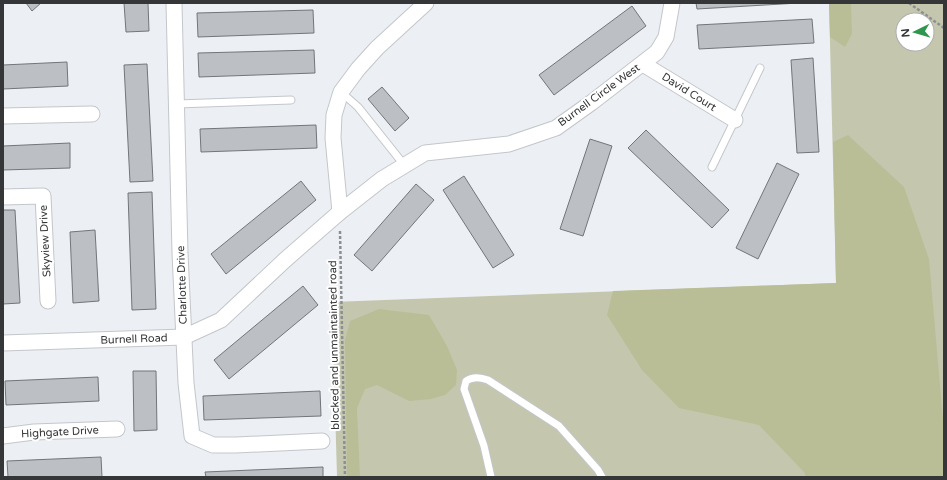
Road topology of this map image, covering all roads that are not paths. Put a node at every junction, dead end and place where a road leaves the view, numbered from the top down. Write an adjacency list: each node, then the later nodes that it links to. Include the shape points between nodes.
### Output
1 (174, 3): 8 (street, Charlotte Drive)
2 (426, 3): 6 (street, via 378,48)
3 (672, 3): 4 (street, Burnell Circle West, via 666,37 657,52)
4 (643, 64): 11 (street, David Court); 12 (street, Burnell Circle West, via 556,128 508,144 425,153)
5 (760, 68): 11 (lane)
6 (341, 92): 12 (lane, via 363,114); 15 (street, via 334,115 333,138)
7 (291, 100): 8 (lane)
8 (177, 104): 17 (street, Charlotte Drive)
9 (92, 114): 10 (street)
10 (3, 116)
11 (734, 120): 13 (lane)
12 (405, 166): 15 (street, Burnell Circle West, via 382,179)
13 (712, 167)
14 (3, 197): 16 (street, Skyview Drive, via 43,196)
15 (340, 212): 17 (street, Burnell Road, via 222,320)
16 (48, 301)
17 (184, 337): 18 (street, Burnell Road); 21 (street, Charlotte Drive, via 192,436 213,445)
18 (3, 343)
19 (118, 429): 20 (street, Highgate Drive, via 34,432)
20 (3, 436)
21 (322, 441)
22 (491, 477): 23 (lane, via 484,446 464,389 466,381 470,378 481,377 488,380 559,426)
23 (602, 477)

